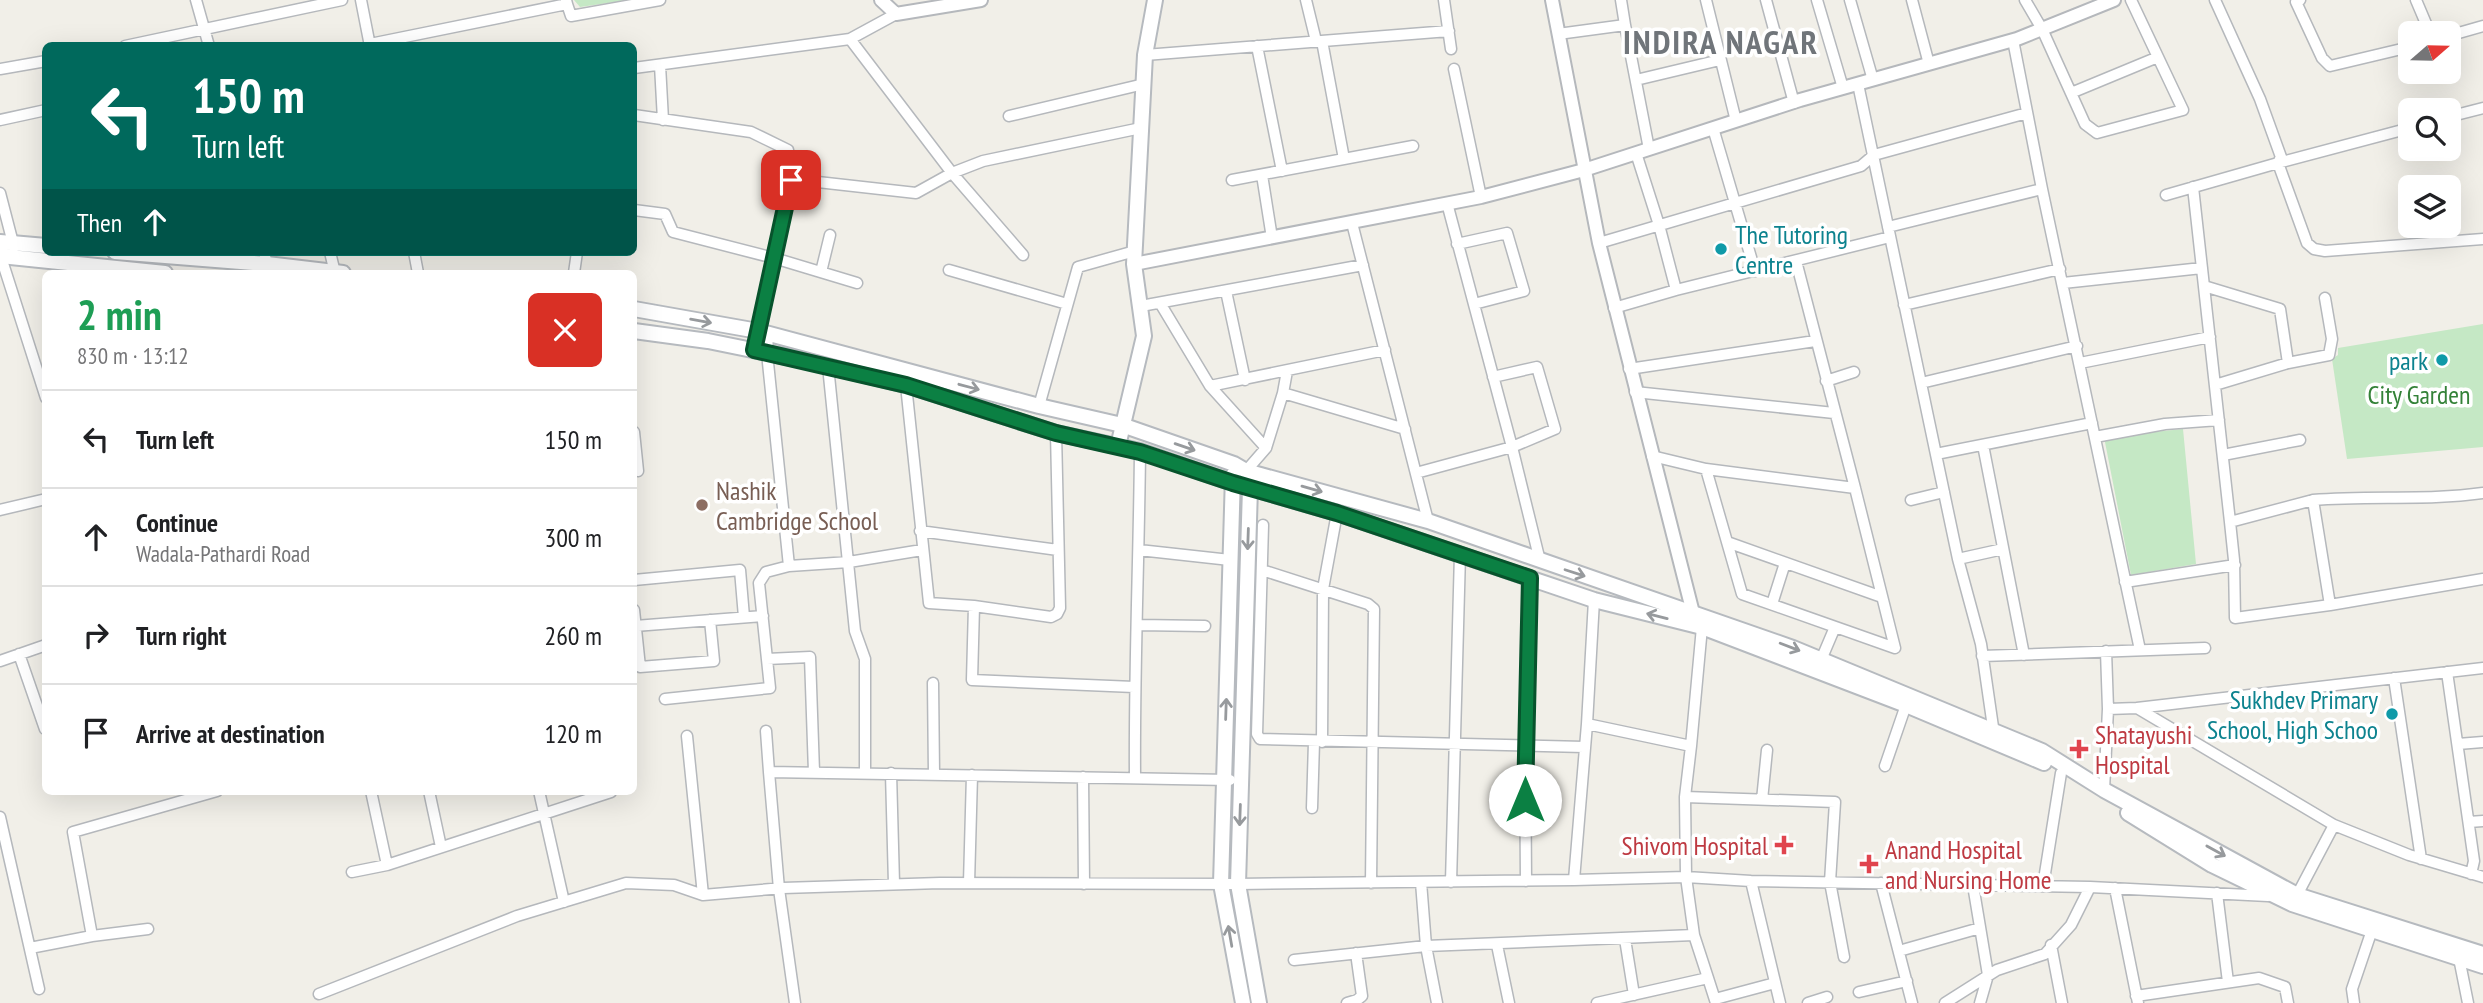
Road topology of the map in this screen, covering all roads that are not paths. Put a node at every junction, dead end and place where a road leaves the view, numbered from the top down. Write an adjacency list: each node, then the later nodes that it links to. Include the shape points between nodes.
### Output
1 (196, 0): 29 (street)
2 (342, 0): 29 (street)
3 (361, 0): 38 (street)
4 (660, 0): 23 (street, via 571,16)
5 (881, 0): 24 (street)
6 (981, 0): 24 (street)
7 (1155, 0): 43 (main road)
8 (1306, 0): 35 (street)
9 (1444, 0): 30 (street)
10 (1552, 0): 32 (street)
11 (1621, 0): 26 (street)
12 (1706, 0): 45 (street)
13 (1766, 0): 58 (street)
14 (1817, 0): 56 (street)
15 (1850, 0): 53 (street)
16 (1912, 0): 47 (street)
17 (2025, 0): 28 (street)
18 (2131, 0): 44 (street)
19 (2215, 0): 76 (street, via 2260,99 2281,157)
20 (2416, 0): 25 (street)
21 (2108, 1): 28 (street)
22 (2297, 1): 42 (street, via 2322,58 2330,66)
23 (567, 2): 39 (street)
24 (896, 14): 33 (street)
25 (2425, 21)
26 (1625, 24): 32 (street); 52 (street)
27 (2483, 26): 31 (street)
28 (2042, 29): 34 (street); 57 (street)
29 (204, 31): 36 (street); 37 (street)
30 (1449, 31): 35 (street); 41 (street)
31 (2461, 32)
32 (1558, 34): 77 (street)
33 (850, 39): 48 (street); 79 (street)
34 (2013, 40): 47 (street); 61 (street)
35 (1319, 41): 40 (street); 75 (street)
36 (146, 42)
37 (208, 42)
38 (369, 42)
39 (384, 42)
40 (1257, 46): 43 (street); 78 (street)
41 (1451, 49)
42 (2398, 50)
43 (1145, 55): 54 (main road)
44 (2158, 57): 57 (street); 57 (street, via 2183,110 2097,132 2085,124)
45 (1720, 60): 52 (street); 67 (street)
46 (42, 62): 50 (street)
47 (1929, 64): 53 (street)
48 (660, 65): 49 (street); 66 (street)
49 (637, 68)
50 (0, 69)
51 (1454, 69): 87 (street)
52 (1636, 80): 72 (street)
53 (1873, 80): 55 (street)
54 (1144, 84): 64 (street); 68 (main road)
55 (1858, 84): 56 (street); 74 (street)
56 (1843, 88): 58 (street)
57 (2071, 93)
58 (1794, 103): 67 (street)
59 (2483, 108): 62 (street)
60 (42, 111): 65 (street)
61 (2027, 113): 74 (street); 84 (street)
62 (2461, 114)
63 (637, 116): 66 (street)
64 (1009, 116)
65 (0, 120)
66 (663, 120): 81 (street, via 751,132 788,150)
67 (1735, 121): 69 (street)
68 (1141, 128): 79 (street, via 982,161); 106 (main road)
69 (1713, 128): 72 (street); 88 (street)
70 (2398, 131): 76 (street)
71 (1413, 146): 75 (street)
72 (1649, 149): 73 (street)
73 (1636, 153): 77 (street); 92 (street)
74 (1874, 155): 88 (street, via 1861,166); 93 (street)
75 (1344, 159): 78 (street)
76 (2277, 163): 83 (street); 96 (street, via 2307,243 2314,249)
77 (1584, 170): 87 (street); 97 (street)
78 (1282, 171): 80 (street)
79 (952, 173): 81 (street, via 916,193); 103 (street)
80 (1262, 175): 82 (street); 95 (street)
81 (791, 180): 107 (street)
82 (1232, 180)
83 (2193, 187): 86 (street); 111 (street)
84 (2042, 189): 93 (street); 115 (street)
85 (0, 193): 100 (street)
86 (2166, 195)
87 (1481, 197): 89 (street)
88 (1735, 202): 92 (street); 116 (street)
89 (1447, 203): 91 (street); 98 (street)
90 (637, 210): 107 (street, via 665,214 673,232)
91 (1352, 223): 95 (street); 110 (street)
92 (1659, 225): 97 (street); 122 (street)
93 (1889, 232): 108 (street); 127 (street)
94 (830, 235): 117 (street)
95 (1272, 238): 106 (street)
96 (2483, 239)
97 (1599, 243): 129 (street)
98 (1457, 244): 126 (street); 126 (street, via 1507,233 1524,292)
99 (42, 246): 100 (main road)
100 (10, 247): 101 (main road); 102 (main road)
101 (42, 252)
102 (0, 255): 150 (street)
103 (1023, 255)
104 (64, 256): 112 (main road)
105 (196, 256): 109 (main road)
106 (1135, 257): 125 (street, via 1078,267); 128 (main road)
107 (774, 258): 117 (street); 132 (street)
108 (1796, 261): 116 (street); 134 (street)
109 (266, 263): 113 (main road)
110 (1363, 265): 121 (street); 136 (street)
111 (2202, 268): 119 (street); 120 (street)
112 (147, 270)
113 (314, 270)
114 (949, 270): 125 (street)
115 (2060, 270): 119 (street); 127 (street)
116 (1755, 271): 122 (street)
117 (821, 272): 118 (street)
118 (857, 283)
119 (2063, 283): 135 (street)
120 (2204, 286): 133 (street); 139 (street, via 2280,309)
121 (1226, 290): 124 (street); 145 (street)
122 (1676, 290): 129 (street)
123 (2325, 298): 139 (street, via 2332,339 2329,355)
124 (1160, 303): 128 (street); 151 (street)
125 (1067, 304): 154 (street)
126 (1474, 304): 144 (street)
127 (1905, 305): 147 (street)
128 (1141, 306): 158 (main road, via 1144,336)
129 (1614, 308): 141 (street)
130 (637, 310): 132 (main road, one-way to 132)
131 (637, 331): 137 (main road)
132 (763, 333): 137 (street); 154 (main road, one-way to 154)
133 (2210, 337): 138 (street); 149 (street)
134 (1815, 341): 141 (street); 146 (street)
135 (2077, 346): 138 (street); 147 (street)
136 (1385, 350): 142 (street); 159 (street)
137 (760, 351): 140 (main road); 202 (street)
138 (2080, 363): 157 (street)
139 (2288, 363): 149 (street)
140 (828, 366): 148 (main road); 199 (street)
141 (1629, 369): 152 (street)
142 (1287, 371): 145 (street); 153 (street)
143 (1854, 372): 146 (street)
144 (1493, 377): 165 (street); 165 (street, via 1537,367 1555,429)
145 (1245, 380): 151 (street)
146 (1826, 381): 155 (street)
147 (1921, 383): 168 (street)
148 (906, 385): 160 (main road); 189 (street)
149 (2215, 385): 156 (street)
150 (42, 386)
151 (1210, 386): 166 (street)
152 (1635, 392): 155 (street); 170 (street)
153 (1283, 393): 159 (street); 166 (street)
154 (1039, 406): 158 (main road)
155 (1834, 413): 178 (street)
156 (2219, 421): 161 (street, via 2165,424); 169 (street)
157 (2092, 423): 161 (street); 163 (street)
158 (1122, 425): 164 (main road); 172 (main road, one-way to 172)
159 (1405, 429): 175 (street)
160 (1056, 433): 164 (main road); 193 (street)
161 (2095, 437): 207 (street)
162 (2300, 440): 169 (street)
163 (1983, 445): 168 (street); 191 (street)
164 (1118, 446): 167 (main road)
165 (1512, 447): 175 (street); 198 (street)
166 (1266, 448): 172 (street)
167 (1140, 452): 176 (main road); 194 (street)
168 (1936, 454): 179 (street)
169 (2223, 454): 187 (street)
170 (1652, 456): 173 (street); 217 (street)
171 (637, 461): 174 (street)
172 (1240, 467): 176 (main road); 177 (main road); 186 (main road, one-way to 186)
173 (1706, 469): 178 (street); 190 (street)
174 (638, 471)
175 (1416, 473): 186 (street)
176 (1233, 483): 177 (main road); 197 (main road)
177 (1250, 488): 185 (main road); 269 (main road, one-way to 269)
178 (1855, 488): 209 (street)
179 (1944, 492): 182 (street); 196 (street)
180 (2483, 493): 183 (street)
181 (42, 500): 184 (street)
182 (1911, 500)
183 (2314, 500): 187 (street); 212 (street)
184 (1, 507)
185 (1337, 513): 195 (main road); 208 (street)
186 (1428, 521): 198 (main road)
187 (2230, 522): 201 (street)
188 (1263, 525): 203 (street)
189 (920, 531): 192 (street); 193 (street)
190 (1727, 542): 200 (street); 211 (street, via 1742,594)
191 (2003, 549): 196 (street); 228 (street)
192 (922, 550): 199 (street); 213 (street, via 929,603)
193 (1058, 550): 213 (street, via 1058,614 1051,617)
194 (1139, 550): 197 (street); 218 (street)
195 (1460, 554): 204 (main road); 253 (street)
196 (1958, 559): 229 (street)
197 (1230, 560): 268 (main road, one-way to 197)
198 (1539, 561): 217 (main road, one-way to 217)
199 (849, 562): 202 (street); 261 (street, via 855,631 865,659)
200 (1785, 563): 209 (street); 211 (street)
201 (2235, 565): 207 (street); 212 (street, via 2235,618)
202 (789, 566): 214 (street, via 761,577)
203 (1262, 570): 208 (street); 249 (street, via 1258,737 1262,741)
204 (1530, 578): 210 (main road); 254 (street)
205 (2483, 579): 212 (street)
206 (637, 580): 215 (street, via 740,570)
207 (2126, 582): 225 (street)
208 (1323, 589): 249 (street); 251 (street, via 1374,609)
209 (1882, 597): 221 (street, via 1895,648)
210 (1594, 600): 217 (main road, one-way to 210); 245 (street)
211 (1772, 604): 221 (street)
212 (2330, 605)
213 (974, 606): 237 (street, via 972,680)
214 (763, 616): 215 (street); 230 (street)
215 (744, 617): 216 (street)
216 (710, 620): 219 (street); 222 (street, via 714,661 640,667)
217 (1696, 622): 231 (main road, one-way to 231); 241 (main road); 255 (street)
218 (1138, 625): 220 (street); 237 (street)
219 (637, 626)
220 (1205, 626)
221 (1835, 627): 231 (street)
222 (637, 642)
223 (42, 646): 227 (street)
224 (2205, 648): 225 (street)
225 (2140, 650): 226 (street)
226 (2106, 651): 228 (street); 243 (street)
227 (19, 654): 232 (street); 239 (street)
228 (2024, 654): 229 (street)
229 (1982, 656): 248 (street)
230 (767, 659): 240 (street, via 770,688); 260 (street, via 810,657)
231 (1821, 660): 248 (main road)
232 (0, 661)
233 (2483, 668): 234 (street)
234 (2447, 672): 235 (street); 252 (street)
235 (2394, 678): 242 (street); 286 (street)
236 (933, 683): 264 (street)
237 (1134, 687): 267 (street)
238 (42, 691): 239 (street)
239 (33, 694): 244 (street)
240 (665, 699)
241 (1906, 705): 248 (main road); 258 (street)
242 (2137, 708): 243 (street); 283 (street)
243 (2108, 709): 270 (street)
244 (42, 720)
245 (1587, 724): 255 (street); 256 (street)
246 (766, 732): 259 (street)
247 (687, 736): 311 (street)
248 (1994, 737): 263 (main road); 270 (main road, via 2042,751)
249 (1318, 742): 251 (street); 278 (street)
250 (2483, 742): 252 (street)
251 (1373, 743): 253 (street); 299 (street)
252 (2458, 744): 282 (street)
253 (1455, 745): 254 (street); 296 (street)
254 (1525, 746): 256 (street); 293 (street)
255 (1691, 746): 276 (street)
256 (1584, 747): 292 (street)
257 (1767, 750): 277 (street)
258 (1885, 766)
259 (769, 772): 260 (street); 309 (street)
260 (814, 772): 261 (street)
261 (865, 772): 262 (street)
262 (891, 773): 264 (street); 301 (street)
263 (2061, 773): 306 (street); 312 (main road)
264 (934, 774): 265 (street)
265 (972, 775): 266 (street); 298 (street)
266 (1083, 777): 267 (street); 302 (street)
267 (1135, 778): 268 (street)
268 (1224, 780): 269 (street); 303 (main road)
269 (1241, 781): 304 (main road, one-way to 304)
270 (2104, 790): 313 (main road, one-way to 313)
271 (186, 795): 319 (street, via 73,832)
272 (372, 795): 287 (street)
273 (430, 795): 285 (street)
274 (540, 795): 279 (street)
275 (602, 795): 279 (street)
276 (1685, 797): 277 (street); 290 (street)
277 (1762, 800): 297 (street, via 1835,802)
278 (1312, 808)
279 (544, 814): 285 (street); 314 (street)
280 (0, 817): 284 (street)
281 (2483, 821): 282 (street)
282 (2469, 822): 289 (street)
283 (2334, 825): 286 (street); 313 (street)
284 (3, 842): 324 (street)
285 (441, 847): 287 (street)
286 (2421, 859): 289 (street)
287 (387, 865): 288 (street)
288 (352, 872)
289 (2471, 874): 291 (street)
290 (1686, 877): 292 (street); 294 (street); 318 (street)
291 (2483, 877)
292 (1574, 880): 293 (street)
293 (1526, 881): 296 (street)
294 (1751, 881): 297 (street); 336 (street)
295 (1421, 882): 296 (street); 299 (street); 323 (street)
296 (1451, 882)
297 (1830, 882): 300 (street); 328 (street)
298 (969, 883): 301 (street); 302 (street)
299 (1371, 883): 304 (street)
300 (1881, 883): 305 (street); 325 (street)
301 (894, 884): 309 (street)
302 (1084, 884): 303 (street)
303 (1221, 884): 304 (street); 345 (main road, one-way to 303)
304 (1238, 884): 346 (main road)
305 (1973, 885): 306 (street); 315 (street)
306 (2043, 886): 307 (street)
307 (2090, 887): 308 (street); 322 (street, via 2071,925)
308 (2115, 888): 310 (street); 342 (street)
309 (779, 889): 311 (street); 344 (street)
310 (2217, 893): 312 (street); 335 (street)
311 (704, 895): 314 (street, via 674,885 626,883)
312 (2275, 896): 313 (main road)
313 (2295, 900): 317 (main road); 327 (main road)
314 (564, 902): 339 (street, via 516,916)
315 (1980, 928): 325 (street); 332 (street)
316 (148, 929): 319 (street)
317 (2372, 930): 329 (main road); 358 (street, via 2352,989)
318 (1694, 935): 320 (street); 333 (street)
319 (92, 936): 324 (street)
320 (1625, 939): 321 (street); 340 (street)
321 (1497, 944): 323 (street); 349 (street)
322 (2051, 945): 332 (street, via 2045,954); 356 (street)
323 (1426, 946): 326 (street); 348 (street)
324 (30, 948): 337 (street)
325 (1899, 951): 334 (street)
326 (1356, 953): 330 (street); 347 (street, via 1362,996)
327 (2483, 954)
328 (1844, 957)
329 (2459, 958): 331 (main road); 359 (street)
330 (1294, 960)
331 (2483, 966)
332 (1988, 975): 354 (street); 355 (street)
333 (1708, 978): 340 (street); 343 (street)
334 (1907, 981): 338 (street); 353 (street)
335 (2228, 982): 342 (street); 357 (street, via 2259,978 2285,987)
336 (1775, 983): 343 (street); 351 (street)
337 (39, 989)
338 (1858, 992)
339 (318, 994)
340 (1634, 996): 350 (street)
341 (1827, 998): 352 (street)
342 (2137, 999)
343 (1716, 1001)
344 (795, 1003)
345 (1242, 1003)
346 (1259, 1003)
347 (1346, 1003)
348 (1437, 1003)
349 (1509, 1003)
350 (1597, 1003)
351 (1780, 1003)
352 (1808, 1003)
353 (1912, 1003)
354 (1945, 1003)
355 (1980, 1003)
356 (2062, 1003)
357 (2288, 1003)
358 (2354, 1003)
359 (2468, 1003)

